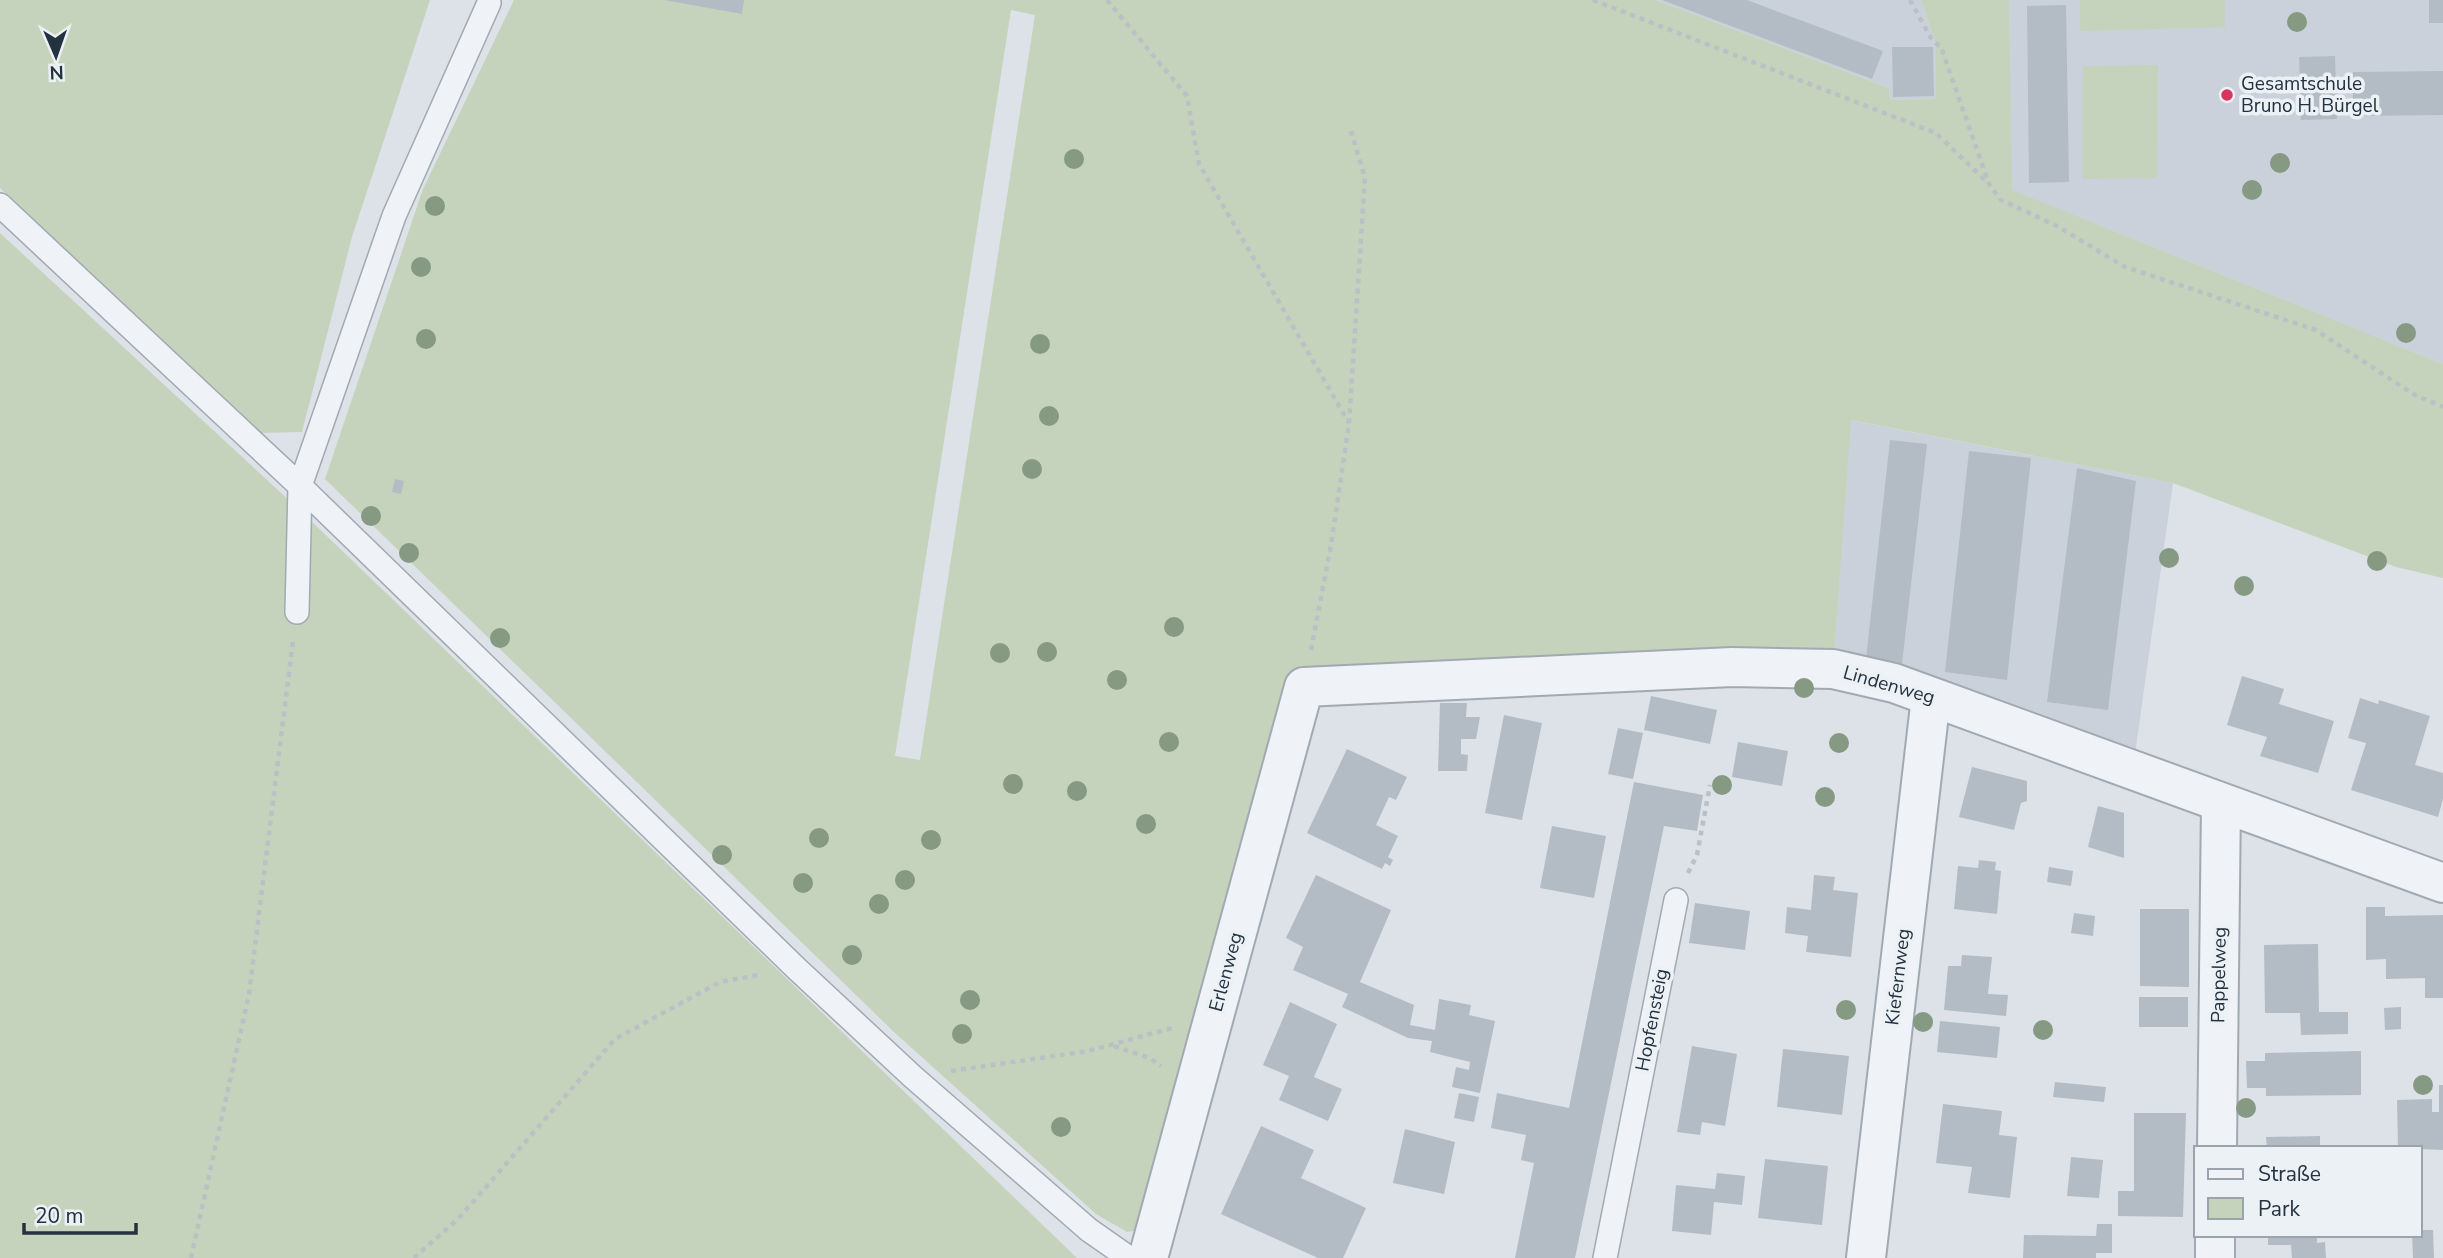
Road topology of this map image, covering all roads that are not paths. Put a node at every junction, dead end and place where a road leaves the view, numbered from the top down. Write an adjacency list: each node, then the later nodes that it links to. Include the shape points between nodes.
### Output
1 (489, 3): 3 (lane, via 394,216)
2 (0, 205): 3 (lane)
3 (300, 486): 4 (lane); 12 (lane, via 797,969 913,1077 1089,1230)
4 (297, 612)
5 (1304, 687): 6 (street, Lindenweg, via 1732,667 1833,669); 13 (street, Erlenweg)
6 (1931, 696): 7 (street, Lindenweg); 15 (street, Kiefernweg)
7 (2221, 803): 8 (street, Lindenweg); 10 (street, Pappelweg)
8 (2443, 883)
9 (1676, 900): 14 (lane, Hopfensteig)
10 (2217, 1146)
11 (2216, 1237): 16 (street)
12 (1129, 1258)
13 (1148, 1258)
14 (1605, 1258)
15 (1866, 1258)
16 (2215, 1258)

